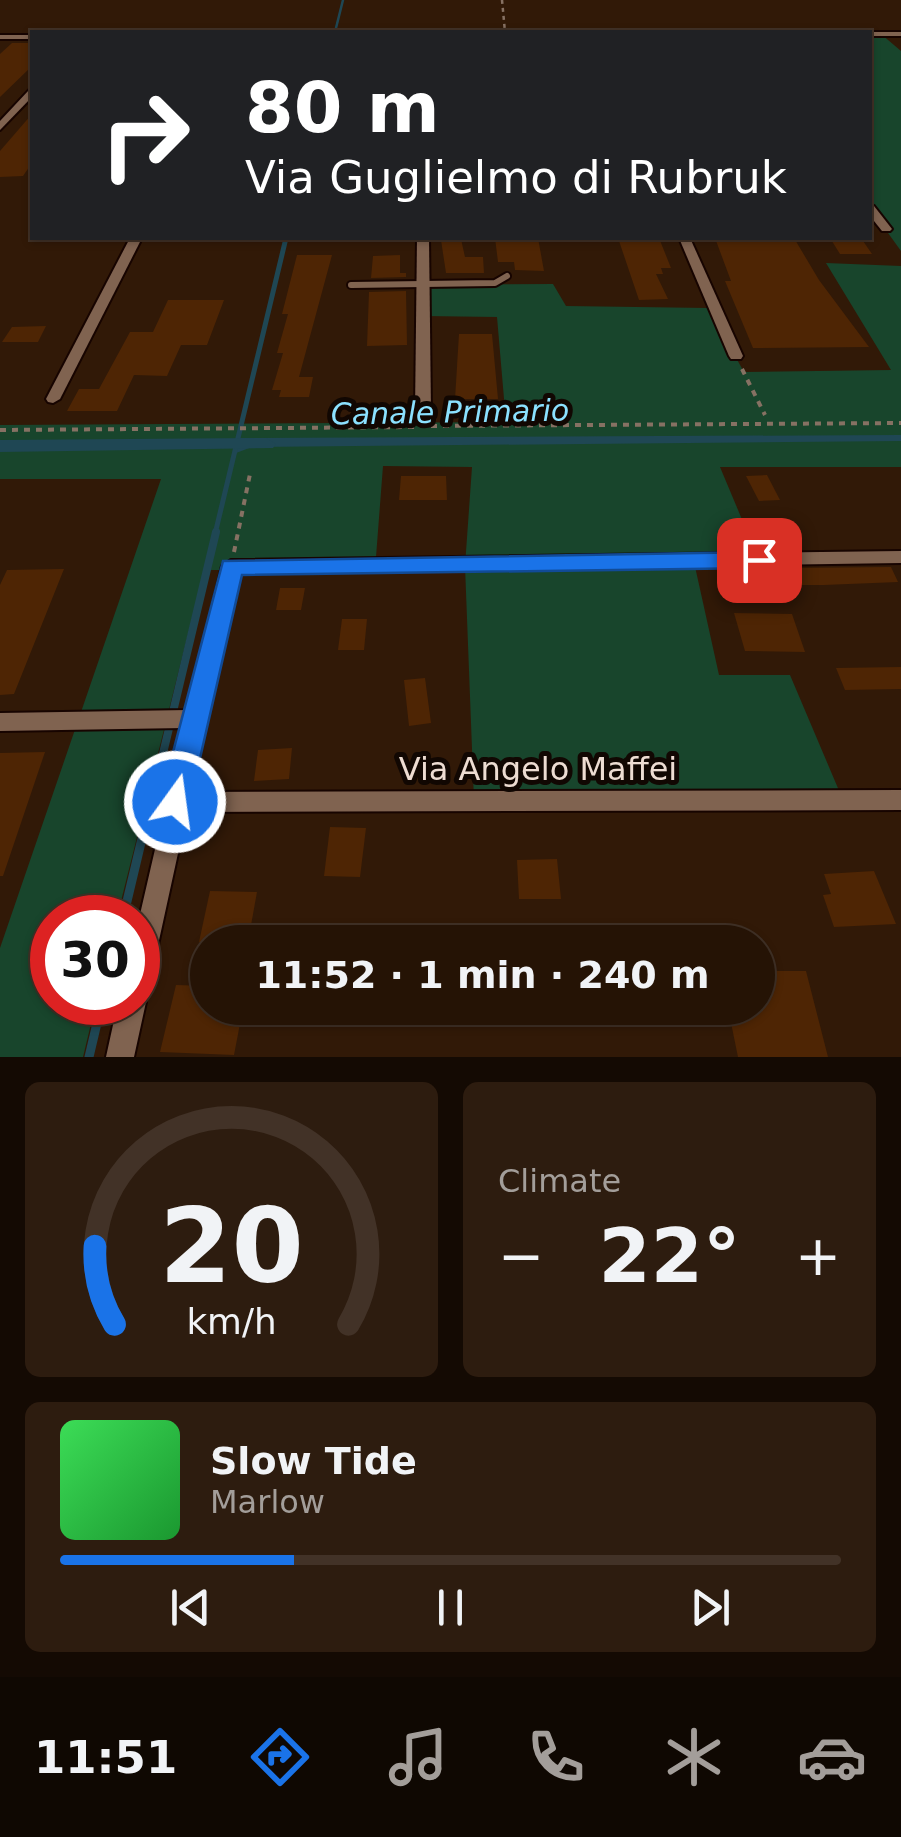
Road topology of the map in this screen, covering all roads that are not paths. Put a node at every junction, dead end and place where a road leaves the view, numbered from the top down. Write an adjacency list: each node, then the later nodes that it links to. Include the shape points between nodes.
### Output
1 (872, 34): 2 (street)
2 (901, 34)
3 (0, 37): 4 (street)
4 (30, 37)
5 (30, 94): 6 (street)
6 (0, 127)
7 (872, 211): 8 (street)
8 (886, 229)
9 (135, 240): 16 (street)
10 (423, 240): 14 (street)
11 (685, 240): 15 (street)
12 (507, 276): 14 (lane)
13 (351, 285): 14 (lane)
14 (423, 285): 17 (street)
15 (736, 356)
16 (54, 399)
17 (423, 412)
18 (901, 557): 19 (street, via 232,566)
19 (195, 720): 20 (street); 22 (street)
20 (0, 722)
21 (901, 800): 22 (street, Via Angelo Maffei)
22 (175, 802): 23 (street)
23 (155, 895)
24 (127, 1025): 25 (street)
25 (120, 1057)

